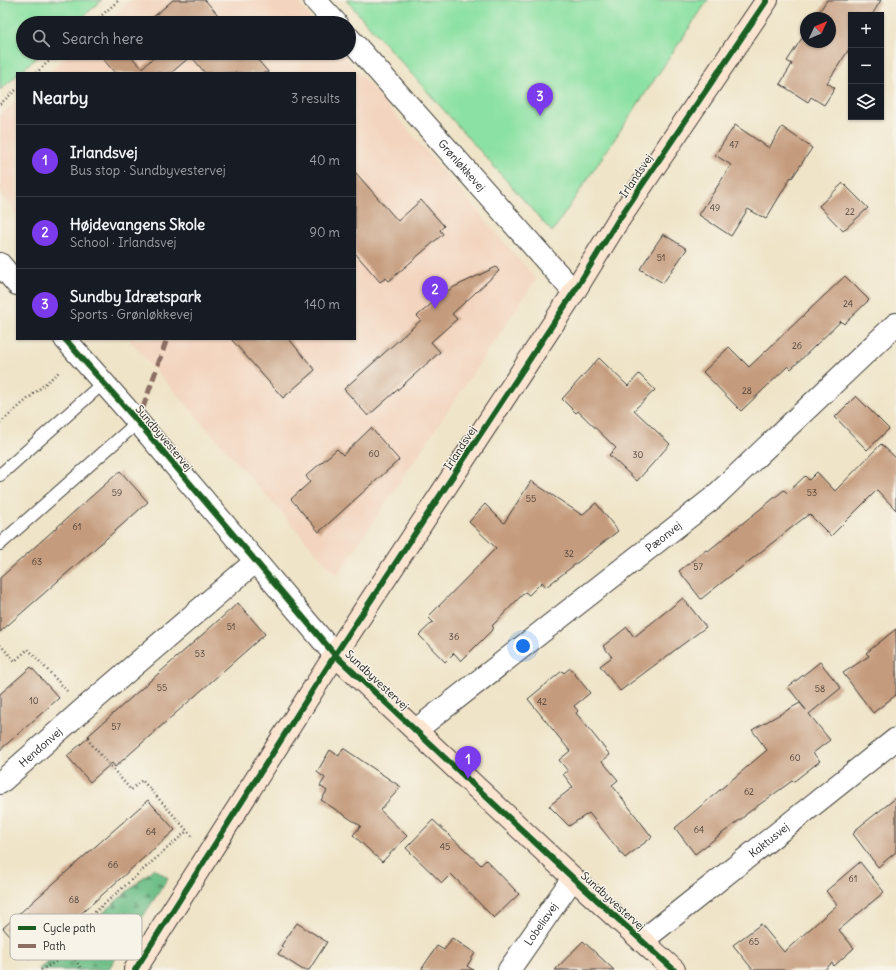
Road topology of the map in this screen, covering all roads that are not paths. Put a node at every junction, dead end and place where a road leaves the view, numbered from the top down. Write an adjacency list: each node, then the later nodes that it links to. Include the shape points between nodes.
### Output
1 (315, 0): 3 (street)
2 (767, 0): 7 (street, Irlandsvej, via 617,222)
3 (330, 16)
4 (356, 46): 7 (street, Grønløkkevej)
5 (0, 264): 6 (street)
6 (16, 283)
7 (574, 292): 15 (street, Irlandsvej)
8 (896, 324): 16 (street, Pæonvej, via 713,498)
9 (72, 347): 10 (street, Sundbyvestervej)
10 (103, 383): 11 (street, Sundbyvestervej); 12 (lane)
11 (138, 422): 13 (lane, Sundbyvestervej); 14 (street, Sundbyvestervej)
12 (0, 475)
13 (0, 544)
14 (256, 561): 15 (street, Sundbyvestervej); 18 (street, Hendonvej)
15 (335, 655): 16 (street, Sundbyvestervej); 21 (street, Irlandsvej)
16 (416, 730): 19 (street, Sundbyvestervej)
17 (896, 739): 20 (street, Kaktusvej)
18 (0, 783)
19 (573, 878): 20 (street, Sundbyvestervej); 24 (street, Lobeliavej)
20 (642, 941): 25 (street, Sundbyvestervej)
21 (142, 959)
22 (141, 960): 23 (street, Irlandsvej)
23 (135, 970)
24 (509, 970)
25 (674, 970)

